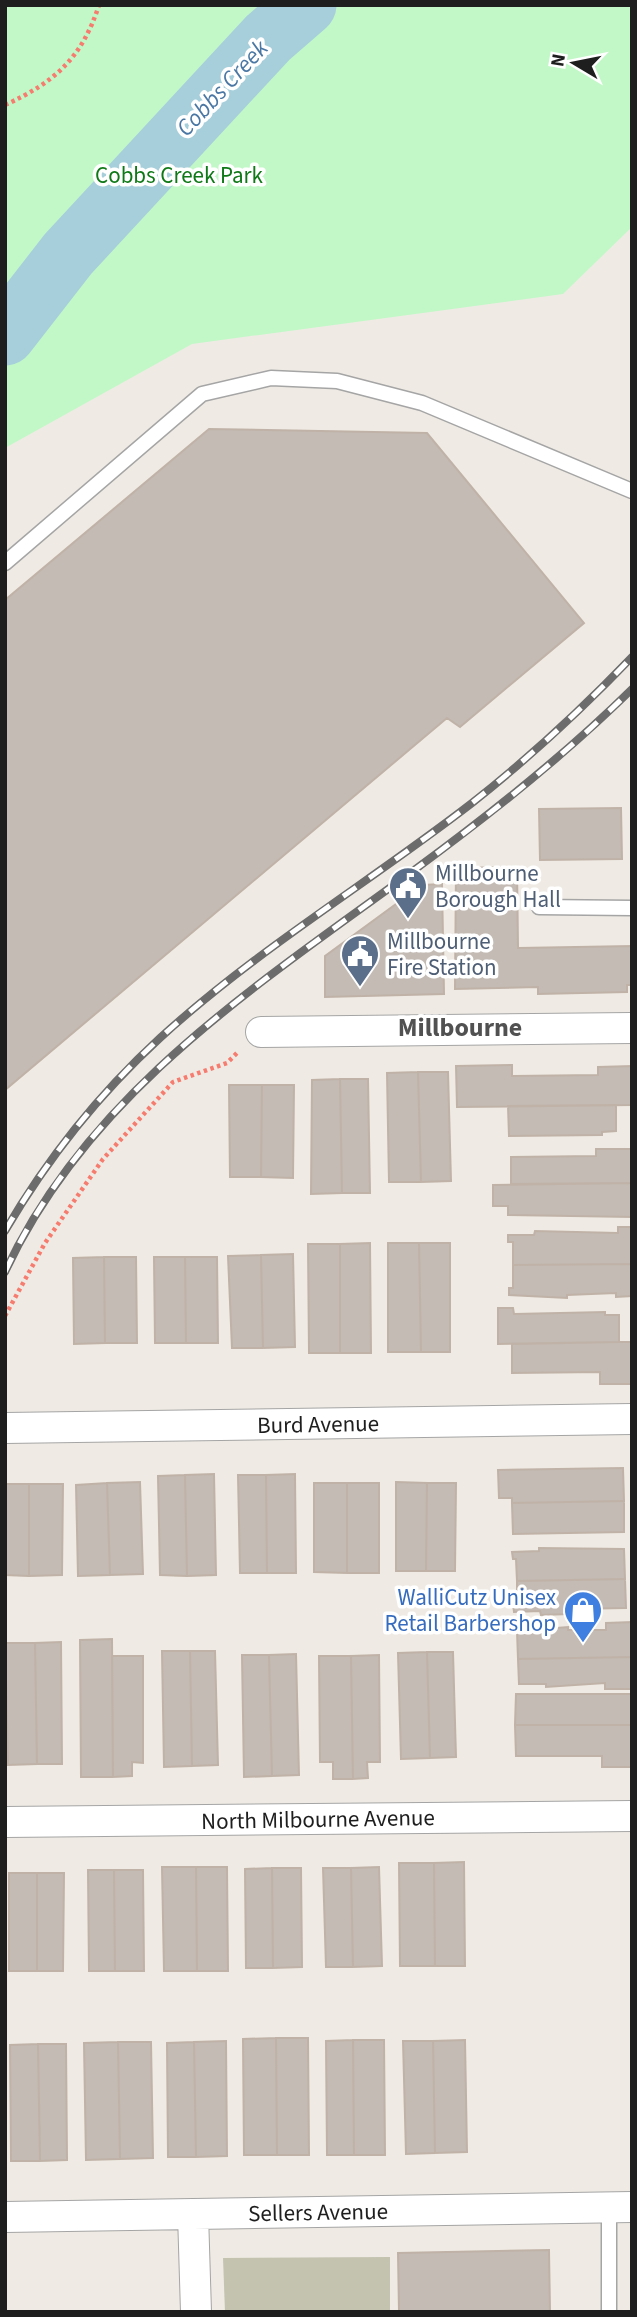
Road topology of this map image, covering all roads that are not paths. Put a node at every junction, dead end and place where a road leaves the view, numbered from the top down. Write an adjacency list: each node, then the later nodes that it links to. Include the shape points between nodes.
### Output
1 (632, 491): 2 (lane, via 422,403 337,382 271,378 202,394)
2 (5, 564)
3 (539, 907): 4 (lane)
4 (632, 908)
5 (632, 1028): 6 (street)
6 (261, 1032)
7 (632, 1419): 8 (street, Burd Avenue)
8 (5, 1428)
9 (632, 1816): 10 (street, North Milbourne Avenue)
10 (5, 1822)
11 (620, 2208): 12 (street, Sellers Avenue); 15 (lane, via 607,2266)
12 (193, 2214): 13 (street, Sellers Avenue); 14 (street)
13 (5, 2217)
14 (196, 2312)
15 (609, 2312)

